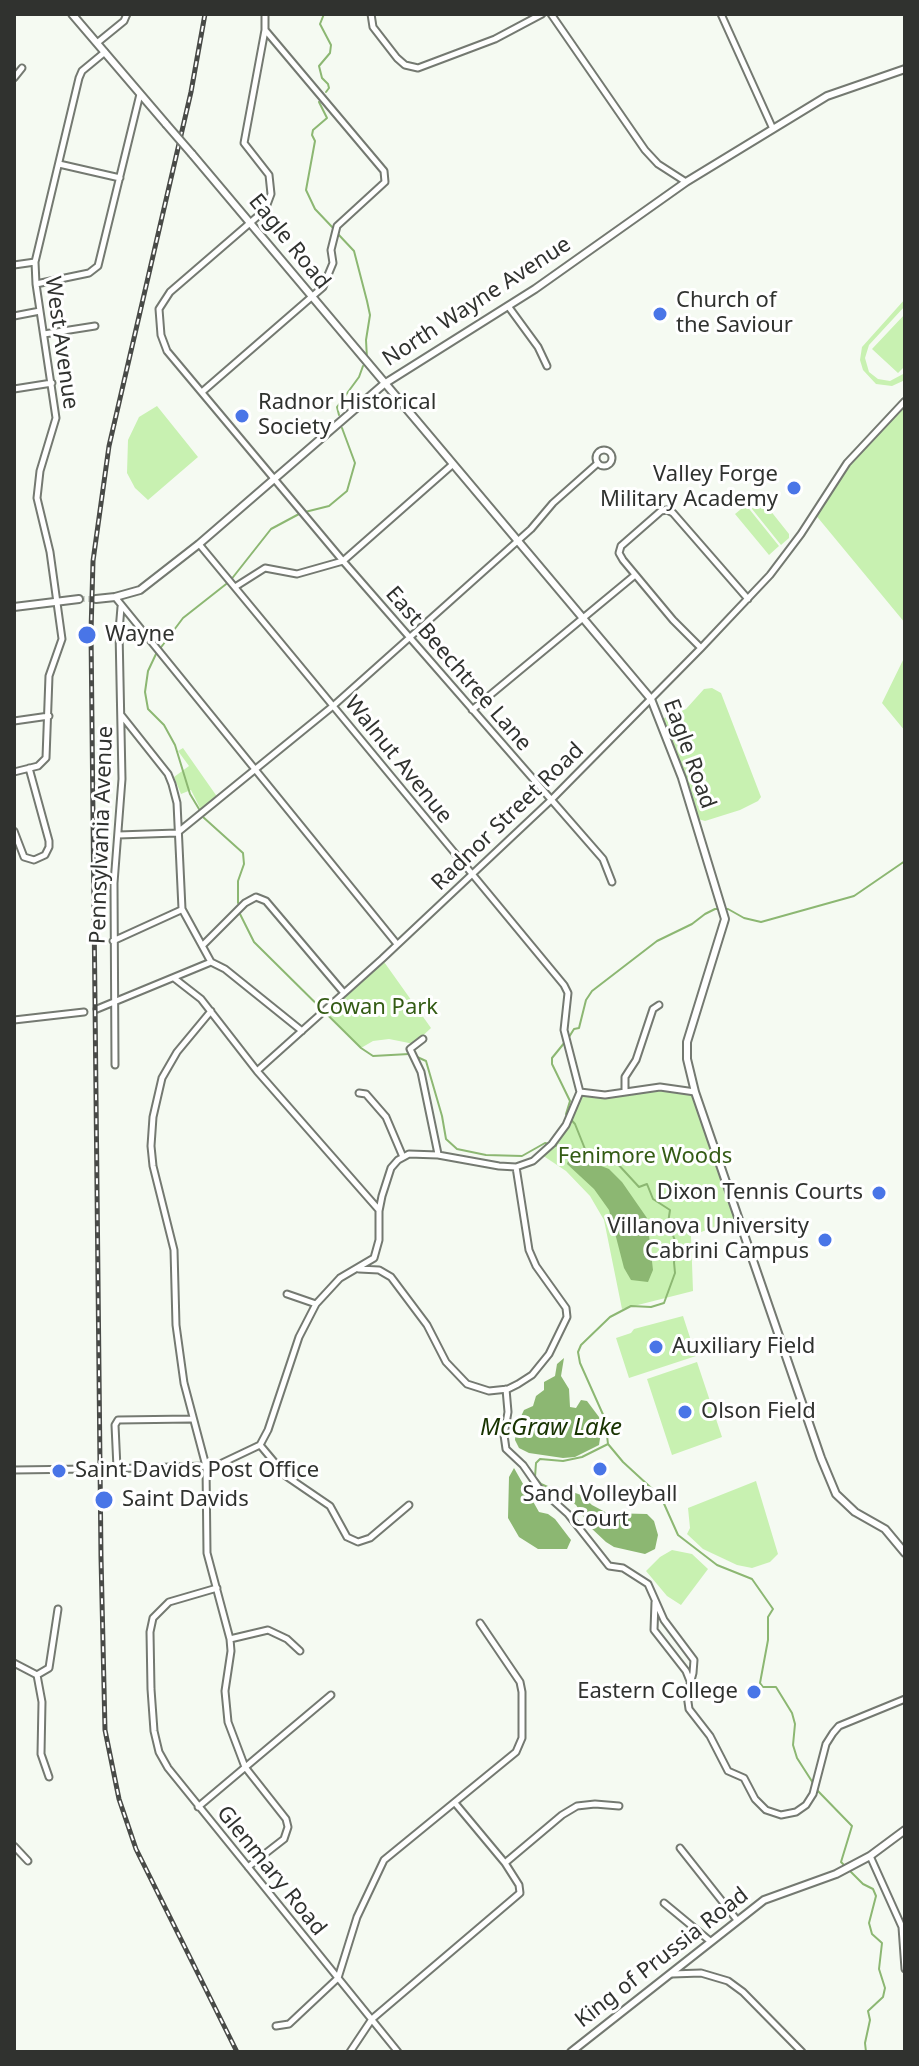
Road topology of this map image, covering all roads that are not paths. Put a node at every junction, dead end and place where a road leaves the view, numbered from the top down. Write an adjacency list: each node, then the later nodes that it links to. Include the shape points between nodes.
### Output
1 (72, 14): 9 (street, Eagle Road)
2 (127, 14): 9 (street)
3 (265, 14): 8 (street)
4 (371, 14): 5 (street, via 373,27 397,58 418,68 495,39)
5 (542, 14)
6 (551, 14): 18 (street, via 645,150)
7 (721, 14): 15 (street)
8 (265, 30): 19 (street, via 244,143 269,175 271,194 265,210); 23 (street, via 384,171 385,182 337,226 330,273)
9 (97, 43): 10 (street, Eagle Road)
10 (105, 52): 14 (street, Eagle Road); 16 (street, West Avenue, via 80,74)
11 (22, 68): 13 (street)
12 (905, 69): 15 (street, North Wayne Avenue, via 838,91)
13 (14, 78)
14 (140, 94): 17 (street); 19 (street, Eagle Road, bridge)
15 (773, 129): 18 (street, North Wayne Avenue)
16 (59, 164): 17 (street); 20 (street, West Avenue)
17 (120, 178): 22 (street, via 95,271)
18 (686, 182): 24 (street, North Wayne Avenue)
19 (250, 222): 23 (street, Eagle Road); 33 (street, East Beechtree Lane, via 170,292 159,309 167,351)
20 (35, 262): 21 (street); 22 (street, West Avenue)
21 (14, 265)
22 (36, 284): 25 (street, West Avenue)
23 (313, 299): 31 (street, Eagle Road); 33 (street)
24 (508, 306): 29 (street); 31 (street, North Wayne Avenue)
25 (40, 311): 26 (street); 28 (street, West Avenue)
26 (14, 316)
27 (95, 326): 28 (street)
28 (44, 334): 30 (street, West Avenue)
29 (547, 366)
30 (52, 383): 32 (street); 47 (street, West Avenue, via 55,429 37,498)
31 (384, 384): 36 (street, Eagle Road); 37 (street, North Wayne Avenue)
32 (14, 389)
33 (202, 392): 37 (street, East Beechtree Lane)
34 (905, 401): 46 (street, Radnor Street Road, via 856,451 801,534)
35 (598, 463): 38 (street)
36 (452, 465): 38 (street, Eagle Road); 40 (street)
37 (274, 478): 39 (street, North Wayne Avenue); 40 (street, East Beechtree Lane)
38 (517, 541): 50 (street, Eagle Road); 51 (street)
39 (199, 544): 42 (street, Walnut Avenue); 43 (street, North Wayne Avenue, via 140,590)
40 (343, 561): 42 (street, via 297,574 265,568); 51 (street, East Beechtree Lane)
41 (635, 575): 46 (street, via 619,553 621,546 667,510); 50 (street); 52 (street)
42 (235, 587): 54 (street, Walnut Avenue)
43 (115, 597): 45 (street, North Wayne Avenue); 49 (street)
44 (79, 599): 47 (street)
45 (96, 599)
46 (748, 599): 52 (street, Radnor Street Road)
47 (57, 602): 48 (street); 57 (street, West Avenue, via 62,639 49,676)
48 (14, 607)
49 (121, 607): 56 (street, Pennsylvania Avenue); 60 (street)
50 (583, 618): 53 (street, Eagle Road); 55 (street)
51 (409, 638): 54 (street); 55 (street, East Beechtree Lane)
52 (701, 648): 53 (street, Radnor Street Road)
53 (651, 699): 62 (street, Radnor Street Road); 87 (street, Eagle Road, via 682,778 725,919 687,1042)
54 (333, 706): 60 (street); 66 (street, Walnut Avenue)
55 (472, 710): 62 (street, East Beechtree Lane)
56 (121, 715): 64 (street, via 168,774 176,793); 65 (street, Pennsylvania Avenue)
57 (49, 716): 58 (street); 59 (street, West Avenue, via 46,758)
58 (14, 721)
59 (29, 768): 61 (street); 63 (street, via 49,841 45,855 24,857)
60 (254, 771): 64 (street); 70 (street)
61 (14, 772)
62 (550, 801): 66 (street, Radnor Street Road); 67 (street, East Beechtree Lane, via 603,859)
63 (14, 831)
64 (177, 833): 65 (street); 68 (street)
65 (118, 835): 69 (street, Pennsylvania Avenue)
66 (471, 875): 70 (street, Radnor Street Road); 85 (street, Walnut Avenue, via 564,985 564,1030)
67 (612, 882)
68 (182, 909): 69 (street); 71 (street)
69 (113, 941): 75 (street, Pennsylvania Avenue)
70 (397, 944): 74 (street, Radnor Street Road)
71 (203, 945): 72 (street); 74 (street, via 256,897 266,901)
72 (211, 962): 73 (street); 81 (street)
73 (174, 978): 75 (street); 78 (street)
74 (344, 993): 81 (street, Radnor Street Road)
75 (114, 1002): 77 (street); 83 (street, Pennsylvania Avenue)
76 (659, 1005): 86 (street, via 625,1077)
77 (97, 1009)
78 (211, 1011): 84 (street); 99 (street, via 162,1078 151,1146 174,1250 176,1325)
79 (84, 1012): 80 (street)
80 (14, 1020)
81 (302, 1031): 84 (street, Radnor Street Road)
82 (423, 1039): 89 (street, via 410,1049 425,1086)
83 (115, 1065)
84 (257, 1071): 92 (street)
85 (580, 1092): 86 (street); 91 (street, via 552,1144 533,1161)
86 (625, 1092): 87 (street, via 660,1087)
87 (695, 1092): 107 (street, Eagle Road, via 836,1494 885,1529)
88 (359, 1093): 90 (street, via 386,1117)
89 (438, 1155): 90 (street); 91 (street)
90 (403, 1157): 92 (street, via 391,1168)
91 (516, 1167): 98 (street, via 529,1250 567,1317 532,1375)
92 (379, 1211): 93 (street)
93 (374, 1258): 94 (street); 95 (street)
94 (359, 1269): 95 (street); 97 (street, via 340,1278)
95 (379, 1270): 98 (street, via 391,1277 425,1323 456,1375 489,1391)
96 (287, 1294): 97 (street)
97 (316, 1304): 100 (street)
98 (506, 1389): 109 (street, via 504,1435 510,1455 568,1514 609,1566 640,1578)
99 (191, 1419): 101 (street); 102 (street, via 118,1420)
100 (260, 1445): 101 (street); 106 (street, via 286,1476 330,1506 347,1537 358,1542)
101 (206, 1466): 102 (street); 108 (street, via 207,1553)
102 (117, 1468): 104 (street)
103 (88, 1469): 105 (street)
104 (103, 1469)
105 (14, 1470)
106 (409, 1505)
107 (905, 1553)
108 (217, 1588): 112 (street); 123 (street, via 169,1602 153,1618 150,1632 159,1752)
109 (656, 1599): 116 (street, via 654,1630); 116 (street, via 664,1620 694,1660)
110 (58, 1609): 115 (street, via 49,1668)
111 (480, 1623): 121 (street, via 520,1682 522,1738 516,1752)
112 (230, 1639): 113 (street, via 268,1630); 119 (street, via 225,1704)
113 (300, 1651)
114 (14, 1663): 115 (street)
115 (37, 1675): 120 (street, via 41,1754)
116 (690, 1682): 118 (street, via 689,1709 728,1771 744,1778 766,1810 781,1815 806,1805 826,1744 839,1726)
117 (331, 1695): 119 (street, Glenmary Road)
118 (905, 1699)
119 (245, 1767): 123 (street, Glenmary Road); 130 (street, via 288,1827 284,1839)
120 (49, 1777)
121 (455, 1803): 129 (street); 136 (street, via 384,1860 357,1917)
122 (619, 1806): 129 (street, via 577,1806)
123 (198, 1807): 130 (street, Glenmary Road)
124 (905, 1830): 127 (street, King of Prussia Road)
125 (14, 1846): 128 (street)
126 (680, 1848): 132 (street)
127 (870, 1856): 132 (street, King of Prussia Road, via 764,1900); 134 (street, via 902,1927)
128 (28, 1861)
129 (505, 1863): 137 (street, via 519,1885 516,1899)
130 (248, 1867): 136 (street, Glenmary Road)
131 (664, 1903): 133 (street)
132 (737, 1920): 133 (street, King of Prussia Road)
133 (710, 1941): 135 (street, King of Prussia Road)
134 (905, 1969)
135 (672, 1974): 141 (street, King of Prussia Road); 142 (street, via 701,1973 728,1981)
136 (338, 1978): 137 (street, Glenmary Road); 138 (street, via 289,2024)
137 (372, 2019): 139 (street); 140 (street, Glenmary Road)
138 (276, 2026)
139 (350, 2052)
140 (398, 2052)
141 (571, 2052)
142 (802, 2052)

